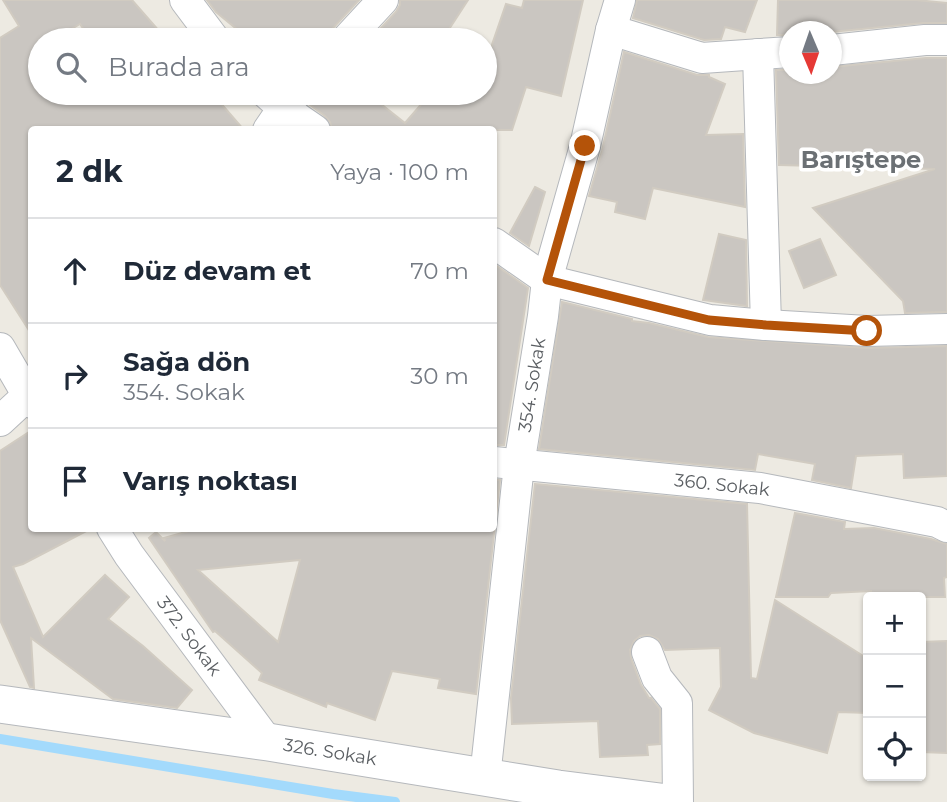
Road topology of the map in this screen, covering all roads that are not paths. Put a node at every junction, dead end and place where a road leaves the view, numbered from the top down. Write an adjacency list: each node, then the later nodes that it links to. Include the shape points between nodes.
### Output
1 (185, 0): 4 (street)
2 (383, 0): 5 (street)
3 (620, 0): 6 (street, 354. Sokak)
4 (206, 28)
5 (357, 28)
6 (611, 30): 10 (street, via 702,58); 14 (street, 354. Sokak, via 585,146)
7 (947, 40): 8 (street)
8 (842, 49)
9 (779, 53): 10 (street)
10 (758, 54): 15 (street)
11 (279, 106): 12 (street)
12 (309, 126)
13 (497, 245): 14 (street)
14 (547, 280): 15 (street, via 709,320); 20 (street, 354. Sokak, via 543,316)
15 (766, 325): 16 (street, via 867,331)
16 (947, 329)
17 (0, 348): 18 (street)
18 (26, 385): 19 (street)
19 (0, 421)
20 (506, 463): 21 (street, 360. Sokak, via 760,488); 26 (street, 354. Sokak)
21 (947, 527)
22 (115, 532): 25 (street, 372. Sokak)
23 (647, 652): 28 (street, via 657,678 677,703)
24 (0, 704): 25 (street, 326. Sokak)
25 (268, 742): 26 (street, 326. Sokak)
26 (485, 777): 27 (street, 326. Sokak)
27 (660, 802)
28 (678, 802)

